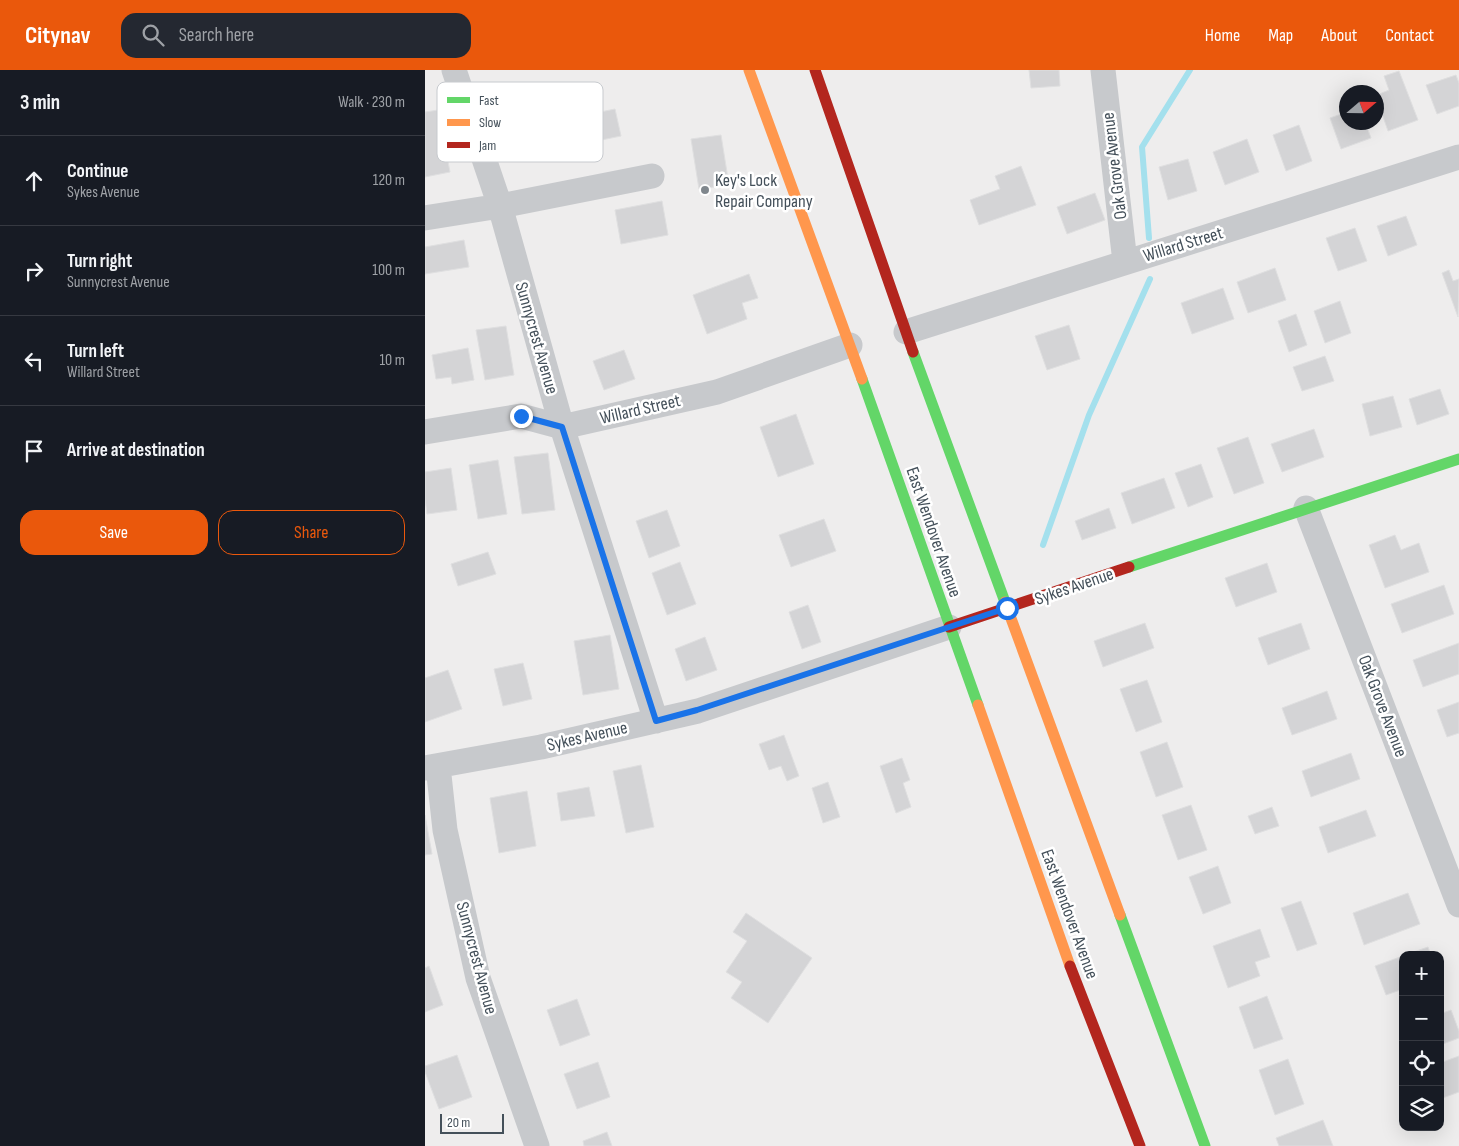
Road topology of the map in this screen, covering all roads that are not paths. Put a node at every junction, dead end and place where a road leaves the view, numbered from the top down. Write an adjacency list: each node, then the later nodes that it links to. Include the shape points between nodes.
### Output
1 (454, 70): 5 (street, Sunnycrest Avenue)
2 (749, 70): 13 (main road, East Wendover Avenue)
3 (815, 70): 12 (main road)
4 (1103, 70): 11 (street, Oak Grove Avenue)
5 (458, 82)
6 (1459, 157): 11 (street, Willard Street)
7 (485, 162): 9 (street, Sunnycrest Avenue)
8 (652, 176): 9 (street)
9 (500, 206): 10 (street); 14 (street, Sunnycrest Avenue)
10 (425, 218)
11 (1125, 262): 12 (street, Willard Street)
12 (907, 332): 18 (main road)
13 (850, 345): 14 (street, Willard Street, via 717,392); 19 (main road, East Wendover Avenue)
14 (562, 427): 15 (street, Willard Street, via 521,416); 20 (street, Sunnycrest Avenue)
15 (425, 432)
16 (1459, 459): 17 (main road, Sykes Avenue)
17 (1306, 508): 18 (main road, Sykes Avenue); 22 (street, Oak Grove Avenue)
18 (1007, 608): 19 (main road, Sykes Avenue); 25 (main road)
19 (949, 627): 20 (street, Sykes Avenue, via 707,708); 24 (main road, East Wendover Avenue, via 1067,958)
20 (656, 721): 21 (street, Sykes Avenue)
21 (431, 767): 23 (street, Sunnycrest Avenue, via 479,978)
22 (1459, 905)
23 (537, 1146)
24 (1140, 1146)
25 (1205, 1146)

